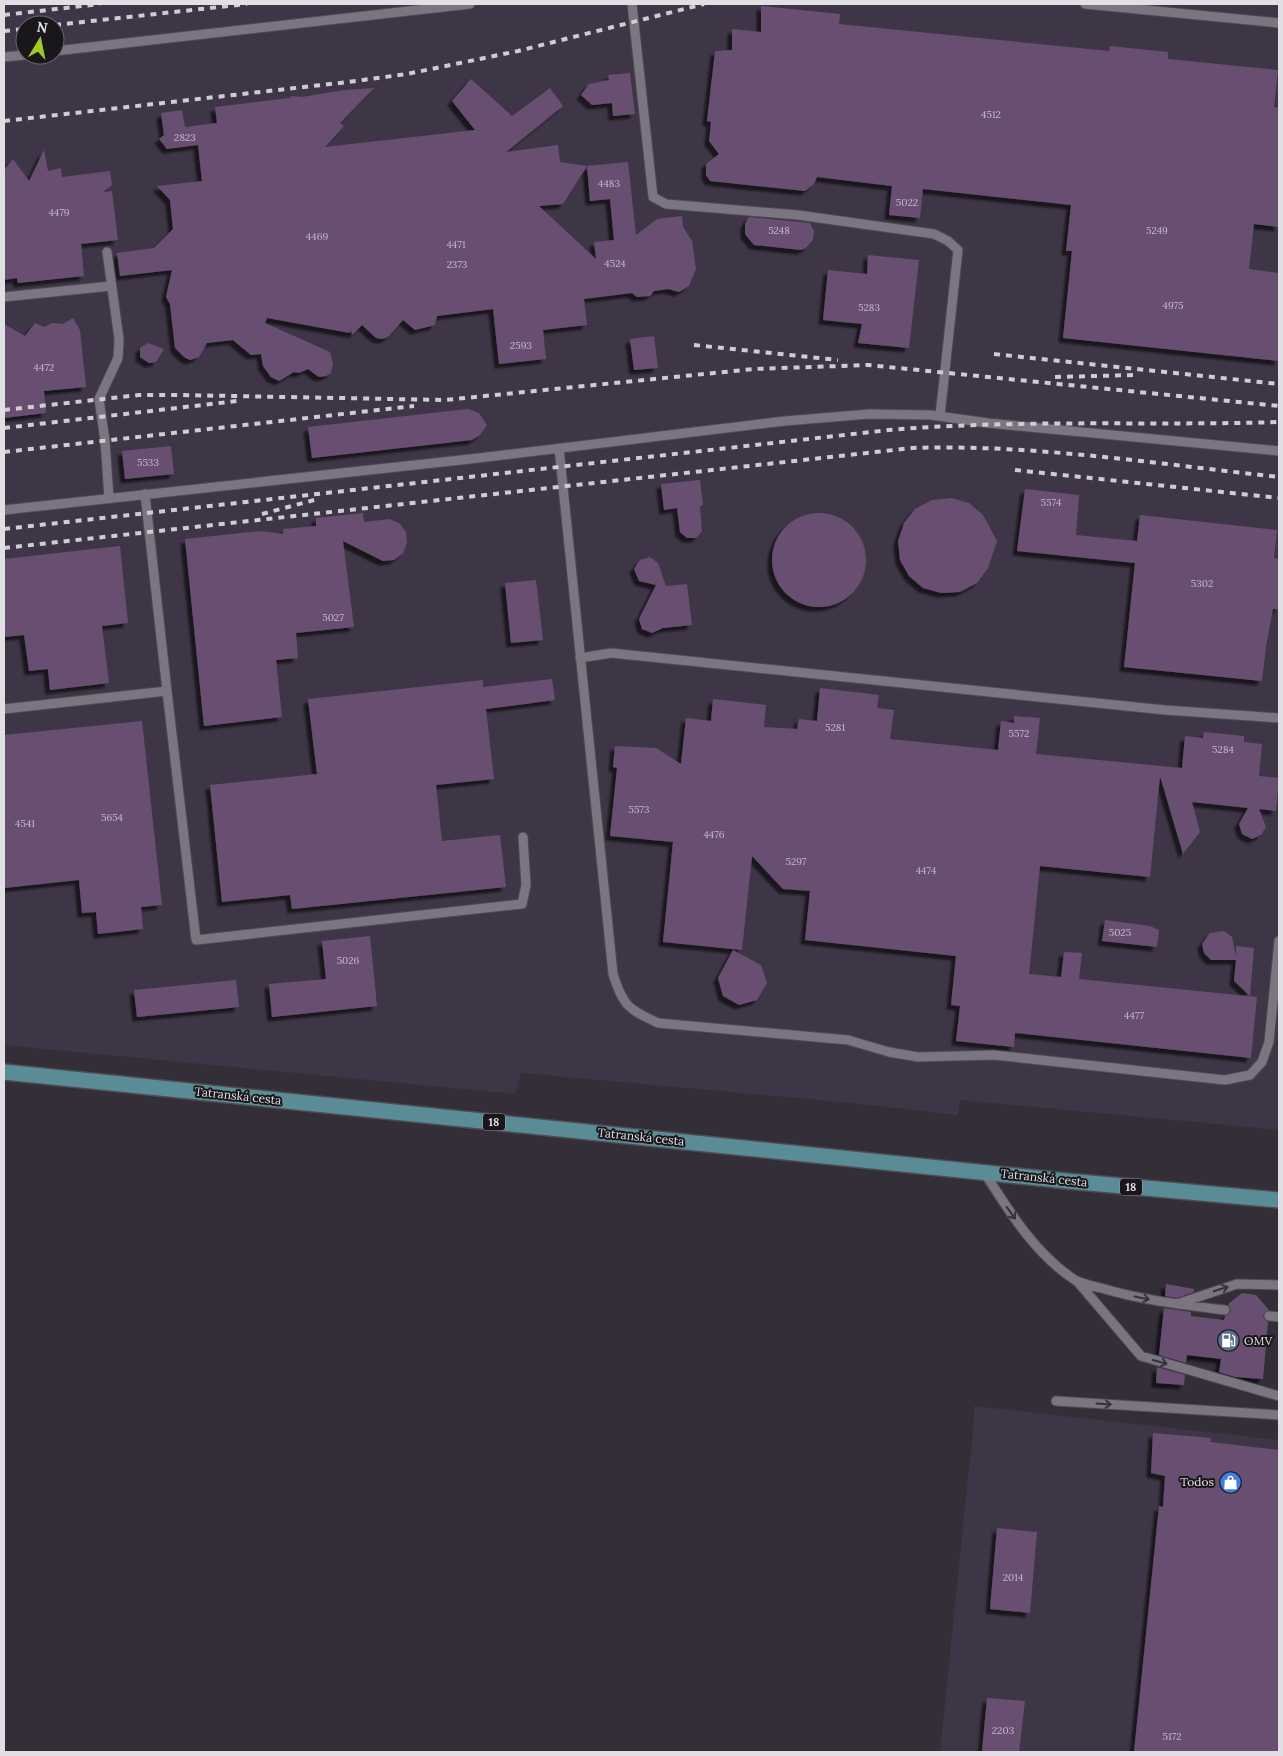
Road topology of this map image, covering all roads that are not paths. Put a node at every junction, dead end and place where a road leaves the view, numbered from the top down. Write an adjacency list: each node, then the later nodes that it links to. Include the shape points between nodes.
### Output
1 (470, 4): 5 (lane)
2 (632, 4): 9 (lane, via 653,197 666,204 798,215 934,234 948,240 958,250)
3 (1085, 4): 4 (lane)
4 (1279, 23)
5 (65, 50)
6 (107, 252): 7 (lane)
7 (111, 286): 8 (lane); 13 (lane, via 119,339 118,358 99,399)
8 (4, 297)
9 (940, 416): 10 (lane, via 869,414 785,421); 11 (lane)
10 (559, 448): 12 (lane); 15 (lane)
11 (1279, 451)
12 (146, 494): 13 (lane); 16 (lane)
13 (109, 498): 14 (lane)
14 (4, 510)
15 (580, 658): 18 (lane, via 611,653 1164,710); 20 (lane, via 613,974 621,1000 638,1014 658,1023 848,1040 918,1058 994,1055 1225,1080 1250,1075 1262,1062 1268,1042)
16 (167, 691): 17 (lane); 19 (lane, via 196,940 522,904 526,885)
17 (4, 709)
18 (1279, 718)
19 (523, 837)
20 (1279, 940)
21 (4, 1072): 22 (main road, Tatranská cesta / 18)
22 (984, 1172): 23 (main road, Tatranská cesta / 18); 24 (lane, one-way to 24, via 1010,1213 1041,1251)
23 (1279, 1200)
24 (1076, 1281): 26 (lane, one-way to 26); 30 (lane, one-way to 30, via 1141,1356)
25 (1279, 1285): 26 (lane, one-way to 25, via 1237,1284)
26 (1174, 1304): 27 (lane)
27 (1225, 1310)
28 (1269, 1316): 29 (lane)
29 (1279, 1317)
30 (1279, 1396)
31 (1056, 1401): 32 (lane, one-way to 32)
32 (1279, 1415)

